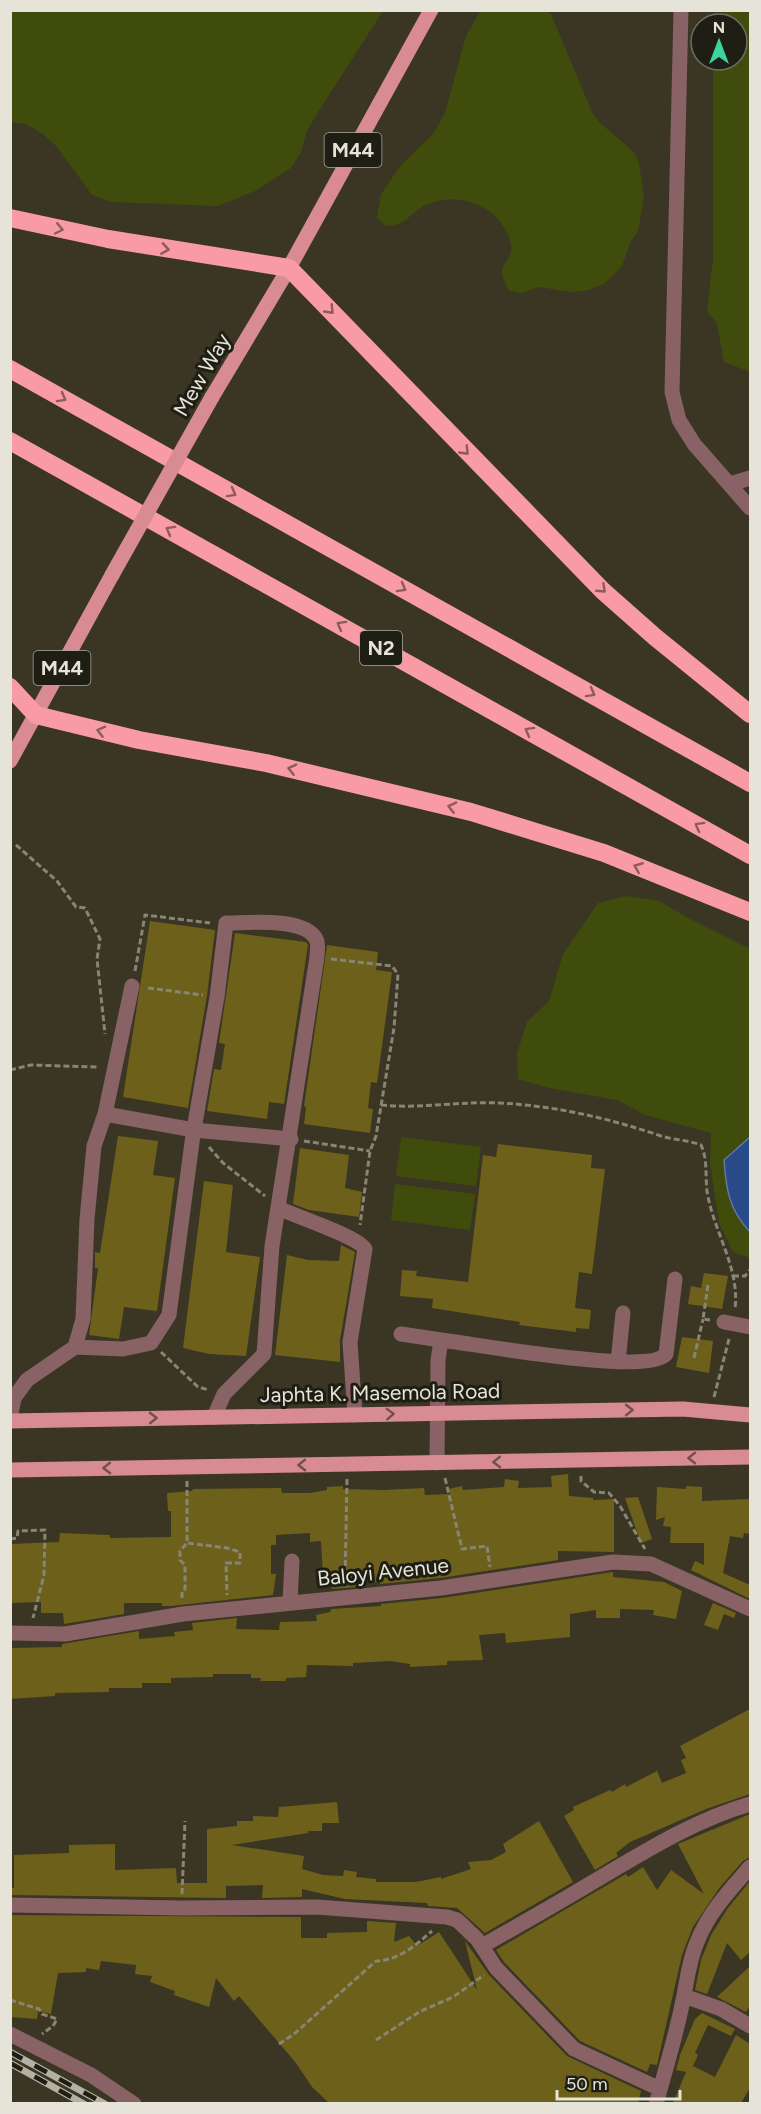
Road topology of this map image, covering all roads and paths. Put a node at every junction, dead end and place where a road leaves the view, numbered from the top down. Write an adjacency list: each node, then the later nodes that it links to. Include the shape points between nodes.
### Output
1 (431, 10): 4 (main road, Mew Way / M44)
2 (681, 10): 8 (street, via 672,392 679,420 694,444)
3 (10, 218): 4 (highway, one-way to 4, via 108,239)
4 (289, 268): 11 (highway, one-way to 11, via 603,591); 12 (main road, Mew Way / M44, bridge, via 212,397)
5 (10, 369): 14 (highway, one-way to 14)
6 (10, 441): 16 (highway, N2, one-way to 6)
7 (750, 478): 8 (street)
8 (730, 484): 9 (street)
9 (750, 508)
10 (10, 687): 12 (highway)
11 (750, 714)
12 (36, 715): 13 (main road, Mew Way / M44); 17 (highway, one-way to 12, via 604,853 471,812 266,763 139,740)
13 (10, 761)
14 (750, 783)
15 (16, 845): 22 (path, via 57,880 76,907 85,908 97,930)
16 (750, 855)
17 (750, 912)
18 (226, 923): 19 (street, via 268,922 301,927 315,937); 20 (path, via 145,915); 21 (street)
19 (317, 957): 25 (path, via 392,966 398,974); 28 (street)
20 (132, 986): 21 (path); 23 (street)
21 (217, 997): 27 (street)
22 (106, 1038)
23 (113, 1067): 24 (path, via 31,1065); 26 (street)
24 (10, 1070)
25 (381, 1105): 29 (path); 33 (path, via 466,1102 538,1106 701,1144 706,1154 707,1189 714,1220)
26 (105, 1114): 27 (street); 43 (street, via 94,1146 83,1319)
27 (194, 1130): 28 (street); 30 (path, via 223,1163); 42 (street, via 169,1315)
28 (291, 1139): 29 (path); 30 (street)
29 (370, 1150): 31 (path, via 360,1226)
30 (278, 1208): 31 (street); 46 (street, via 264,1354)
31 (354, 1240): 49 (street, via 363,1245 366,1255 350,1342)
32 (750, 1270): 33 (path, via 745,1276)
33 (733, 1276): 38 (path, via 736,1303)
34 (675, 1280): 45 (street, via 666,1354 655,1361)
35 (708, 1286): 37 (path)
36 (623, 1313): 45 (street)
37 (703, 1318): 38 (path); 44 (path)
38 (729, 1323): 39 (street); 47 (path)
39 (750, 1327)
40 (401, 1334): 41 (street)
41 (441, 1340): 45 (street); 48 (street)
42 (151, 1343): 43 (street, via 123,1349); 46 (path, via 198,1387)
43 (75, 1347): 52 (street, via 27,1380 14,1398)
44 (694, 1359)
45 (618, 1362)
46 (224, 1394): 51 (street)
47 (710, 1410): 48 (main road, Japhta K. Masemola Road, one-way to 47); 50 (main road, Japhta K. Masemola Road)
48 (438, 1412): 49 (main road, Japhta K. Masemola Road, one-way to 48); 55 (street)
49 (355, 1415): 51 (main road, Japhta K. Masemola Road)
50 (750, 1415)
51 (213, 1417): 52 (main road, Japhta K. Masemola Road, one-way to 51)
52 (10, 1420)
53 (750, 1457): 54 (main road, one-way to 54)
54 (582, 1460): 55 (main road, one-way to 55); 62 (path, via 581,1481 594,1492 609,1493 615,1500 639,1536)
55 (437, 1463): 56 (main road); 63 (path, via 446,1480 462,1549 487,1546)
56 (346, 1464): 57 (main road, one-way to 57); 64 (path)
57 (187, 1467): 58 (main road, one-way to 58); 60 (path)
58 (10, 1470)
59 (10, 1539): 70 (path, via 17,1538 18,1531 45,1530 44,1575)
60 (187, 1543): 66 (path, via 240,1552 240,1563 226,1563); 68 (path, via 180,1551 180,1560 186,1565)
61 (292, 1561): 65 (street)
62 (651, 1564): 63 (street, Baloyi Avenue, via 602,1562); 67 (street, Baloyi Avenue)
63 (492, 1581): 64 (street, Baloyi Avenue)
64 (346, 1598): 65 (street, Baloyi Avenue)
65 (290, 1602): 66 (street, Baloyi Avenue)
66 (228, 1608): 68 (street, Baloyi Avenue)
67 (750, 1609)
68 (183, 1614): 70 (street, Baloyi Avenue, via 65,1634)
69 (10, 1633): 70 (street, Baloyi Avenue)
70 (27, 1633)
71 (750, 1804): 77 (street, via 663,1840)
72 (186, 1821): 75 (path)
73 (750, 1869): 79 (street, via 721,1898 698,1941 687,1970)
74 (10, 1905): 75 (street)
75 (181, 1908): 76 (street, via 317,1906)
76 (447, 1917): 77 (street, via 466,1928); 85 (path, via 408,1951 390,1961 376,1962)
77 (482, 1946): 78 (street)
78 (496, 1968): 83 (path); 86 (street, via 574,2049)
79 (684, 1996): 81 (street, via 721,2009); 86 (street)
80 (10, 2000): 84 (path, via 57,2019)
81 (750, 2026)
82 (10, 2034): 84 (street)
83 (376, 2040)
84 (29, 2043): 87 (street)
85 (279, 2044)
86 (658, 2096)
87 (134, 2103)

